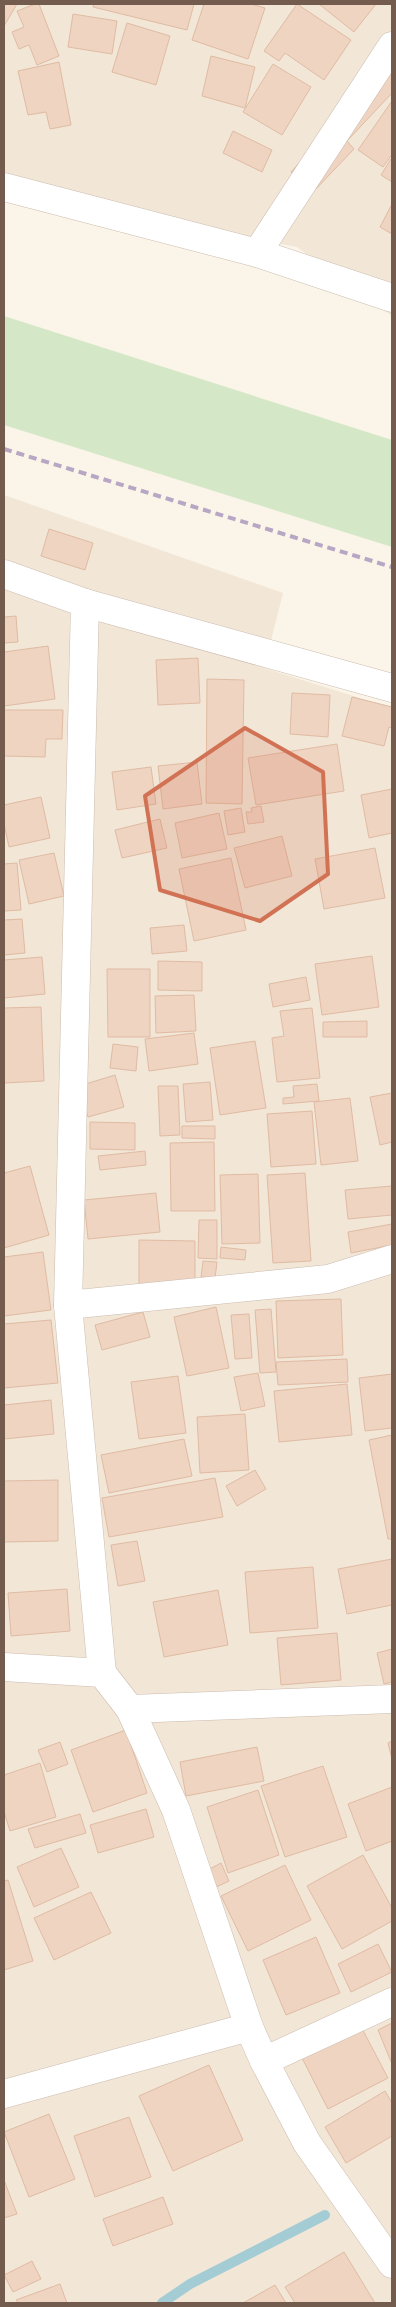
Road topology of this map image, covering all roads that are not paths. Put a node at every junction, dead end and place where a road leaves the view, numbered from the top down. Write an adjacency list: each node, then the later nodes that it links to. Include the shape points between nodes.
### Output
1 (392, 46): 3 (street)
2 (4, 187): 3 (street)
3 (257, 253): 4 (street)
4 (392, 298)
5 (4, 574): 6 (street)
6 (85, 603): 7 (street); 9 (street)
7 (392, 688)
8 (392, 1259): 9 (street, via 328,1279)
9 (68, 1305): 11 (street)
10 (4, 1667): 11 (street)
11 (102, 1673): 13 (street)
12 (392, 1699): 13 (street)
13 (130, 1709): 15 (street, via 176,1810)
14 (392, 2002): 16 (street)
15 (249, 2027): 16 (street); 17 (street)
16 (264, 2061): 18 (street, via 307,2144)
17 (4, 2094)
18 (392, 2264)

